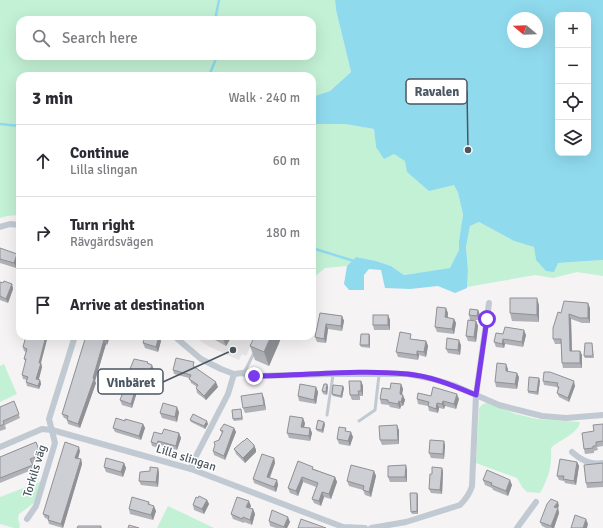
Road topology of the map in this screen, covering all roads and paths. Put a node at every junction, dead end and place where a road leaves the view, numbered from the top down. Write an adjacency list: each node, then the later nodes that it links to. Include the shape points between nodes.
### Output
1 (16, 225): 2 (street)
2 (0, 227)
3 (489, 303): 11 (street)
4 (74, 340): 15 (street, Torkils väg, via 49,419)
5 (179, 340): 9 (street, via 201,359)
6 (255, 349): 7 (lane)
7 (242, 373): 9 (street); 10 (street, via 254,376)
8 (379, 373): 10 (street); 11 (street, via 408,374 433,379); 14 (lane, via 375,410)
9 (234, 374): 19 (street, via 228,394)
10 (333, 374): 12 (lane)
11 (476, 395): 13 (street, via 499,405 542,416 566,418); 23 (street, via 472,486 464,501 460,505 406,522)
12 (327, 415)
13 (603, 415)
14 (359, 421)
15 (52, 430): 16 (street, Lilla slingan, via 42,429); 19 (street, Lilla slingan); 21 (street, Torkils väg, via 55,444 36,506)
16 (0, 447)
17 (572, 452): 18 (street, via 587,462)
18 (603, 463)
19 (191, 469): 22 (street, Lilla slingan, via 343,527)
20 (536, 502): 24 (street)
21 (27, 519)
22 (365, 528)
23 (371, 528)
24 (517, 528)

